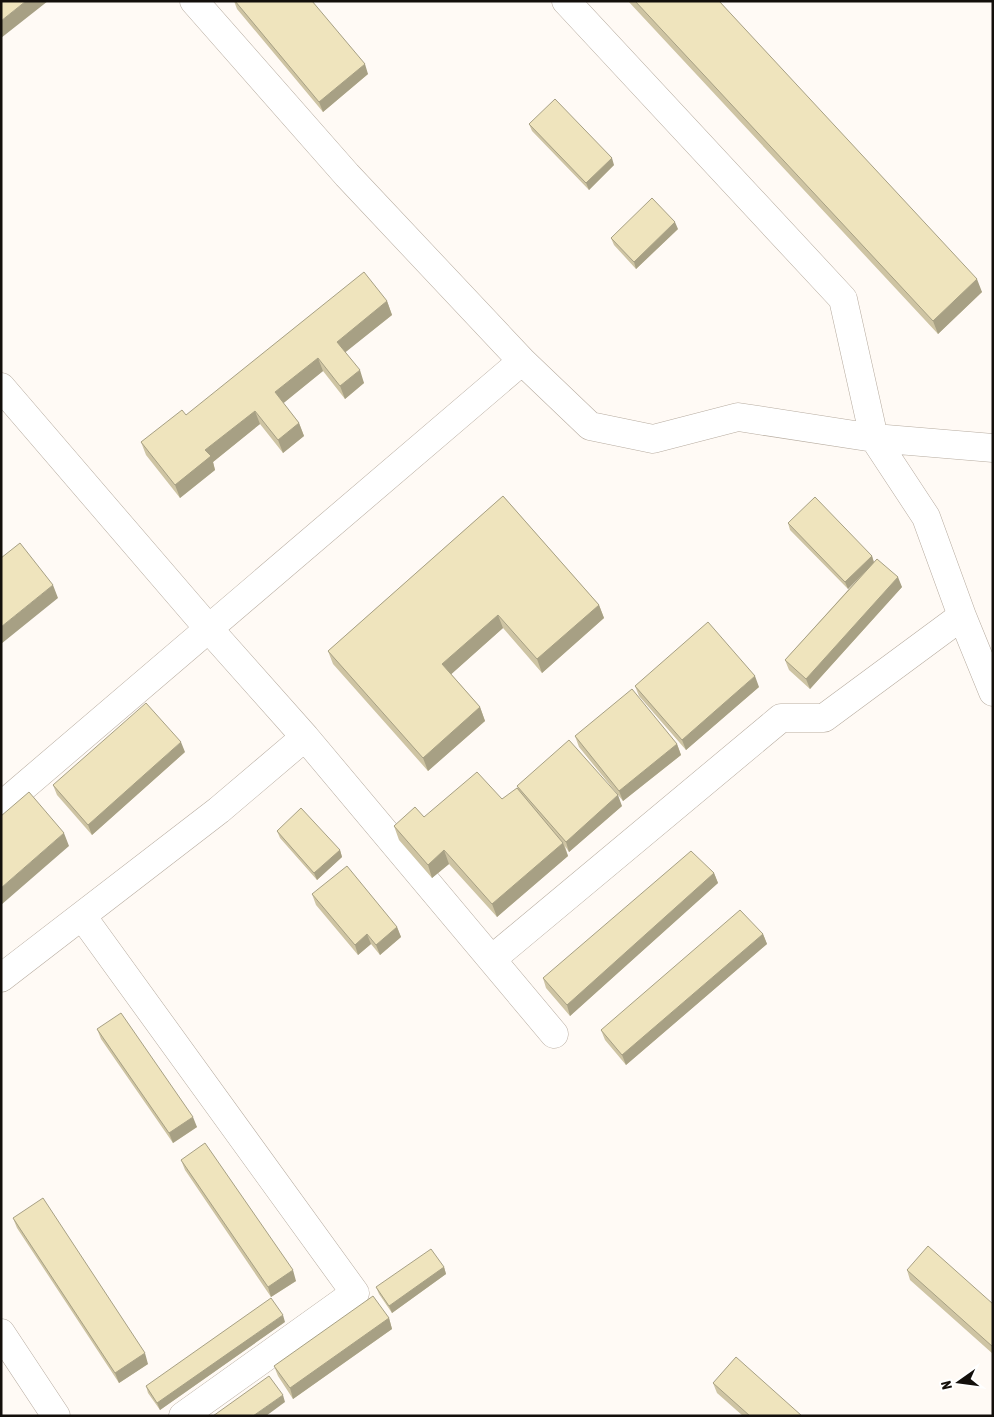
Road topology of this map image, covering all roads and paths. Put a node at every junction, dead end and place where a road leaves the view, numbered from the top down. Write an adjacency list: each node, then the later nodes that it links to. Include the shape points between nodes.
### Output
1 (194, 1): 3 (lane, via 347,175)
2 (566, 1): 5 (lane, via 843,298)
3 (522, 361): 5 (lane, via 590,426 653,438 738,417); 8 (lane)
4 (1, 387): 8 (lane)
5 (874, 438): 6 (lane); 7 (lane, via 926,517)
6 (993, 448)
7 (962, 616): 9 (lane); 13 (lane, via 824,718 781,718)
8 (209, 629): 10 (lane); 11 (lane)
9 (993, 692)
10 (305, 738): 12 (lane, via 219,810); 13 (lane)
11 (1, 806)
12 (82, 916): 14 (lane); 18 (lane, via 355,1293)
13 (492, 959): 15 (lane)
14 (1, 978)
15 (554, 1034)
16 (1, 1333): 17 (lane)
17 (56, 1416)
18 (183, 1416)

